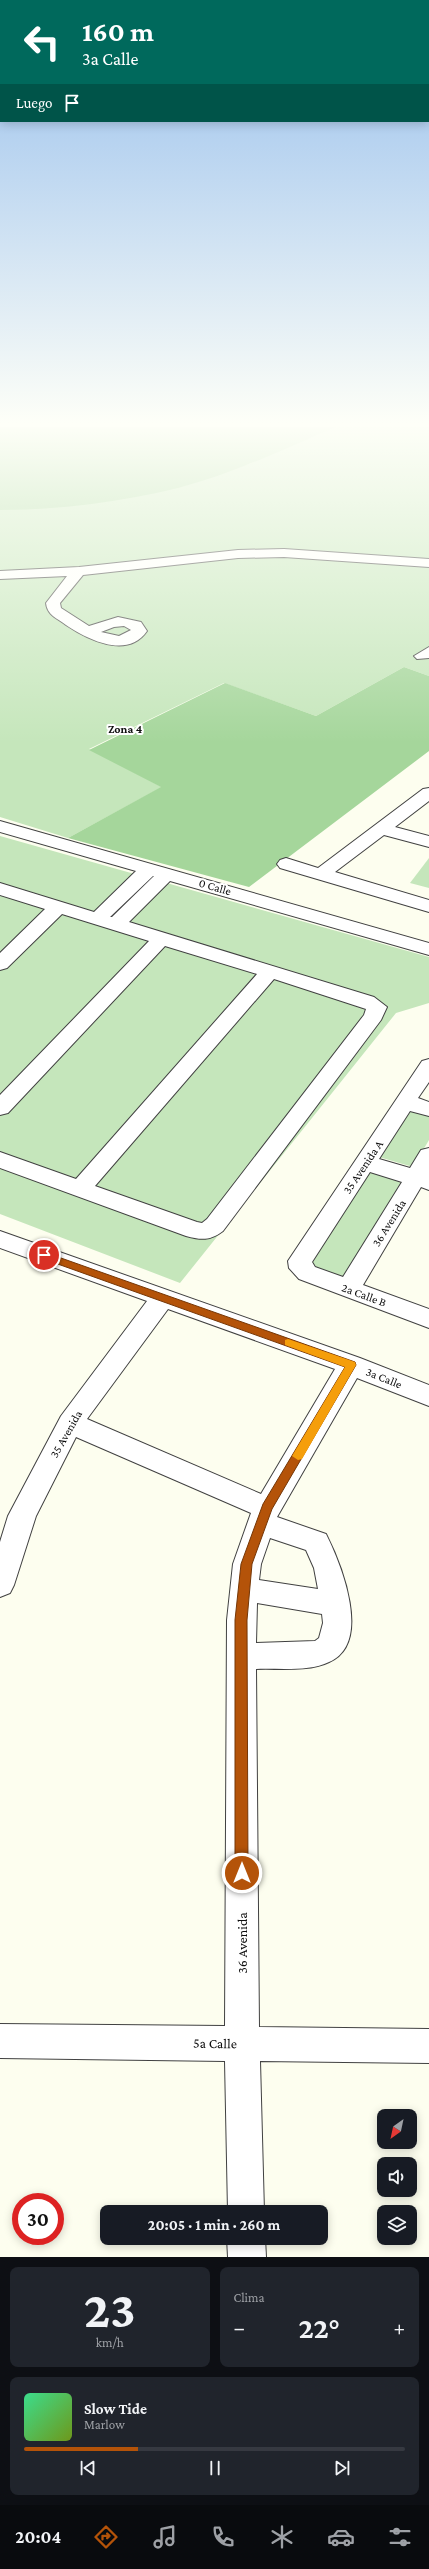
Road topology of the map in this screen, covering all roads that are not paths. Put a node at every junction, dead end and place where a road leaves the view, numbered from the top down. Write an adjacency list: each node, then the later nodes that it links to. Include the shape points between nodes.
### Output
1 (428, 566): 2 (street, via 284,553 238,554)
2 (79, 571): 3 (street); 4 (street, via 53,606 57,612)
3 (0, 575)
4 (90, 632)
5 (429, 793): 7 (street)
6 (0, 826): 10 (street, 0 Calle)
7 (380, 829): 8 (street); 11 (street)
8 (429, 842)
9 (286, 864): 11 (street)
10 (159, 870): 13 (street); 14 (street); 20 (street, 0 Calle)
11 (321, 874): 15 (street)
12 (0, 889): 16 (street)
13 (118, 899): 14 (street); 17 (street)
14 (136, 905): 18 (street)
15 (429, 906)
16 (58, 907): 17 (street); 21 (street)
17 (97, 919): 18 (street)
18 (116, 924): 19 (street)
19 (162, 938): 22 (street); 25 (street)
20 (429, 949)
21 (0, 964)
22 (270, 971): 31 (street); 31 (street, via 367,1001 377,1007 374,1016 214,1225 206,1232 194,1230)
23 (429, 1066): 24 (street, 35 Avenida A)
24 (406, 1102): 26 (street); 29 (street, 35 Avenida A)
25 (0, 1108)
26 (429, 1109)
27 (429, 1155): 30 (street, 36 Avenida)
28 (0, 1160): 31 (street)
29 (365, 1163): 30 (street); 33 (street, 35 Avenida A, via 300,1261)
30 (423, 1180): 34 (street, 36 Avenida)
31 (80, 1189)
32 (0, 1239): 35 (street, 3a Calle)
33 (301, 1268): 34 (street, 2a Calle B, via 307,1274)
34 (348, 1290): 36 (street, 2a Calle B)
35 (162, 1298): 37 (street, 3a Calle); 39 (street, 35 Avenida)
36 (429, 1319)
37 (351, 1365): 38 (street, 3a Calle); 40 (street, 36 Avenida)
38 (429, 1396)
39 (70, 1423): 40 (street); 41 (street, 35 Avenida, via 22,1516)
40 (264, 1515): 42 (street, 36 Avenida, via 247,1564); 43 (street, via 316,1542 328,1568)
41 (0, 1585)
42 (244, 1589): 43 (street); 44 (street, 36 Avenida)
43 (335, 1604): 44 (street, via 337,1623 332,1645 320,1653)
44 (241, 1657): 46 (street, 36 Avenida)
45 (0, 2040): 46 (street, 5a Calle)
46 (242, 2043): 47 (street, 5a Calle); 48 (street, 36 Avenida)
47 (429, 2046)
48 (246, 2205)
49 (246, 2245): 50 (street)
50 (247, 2257)

